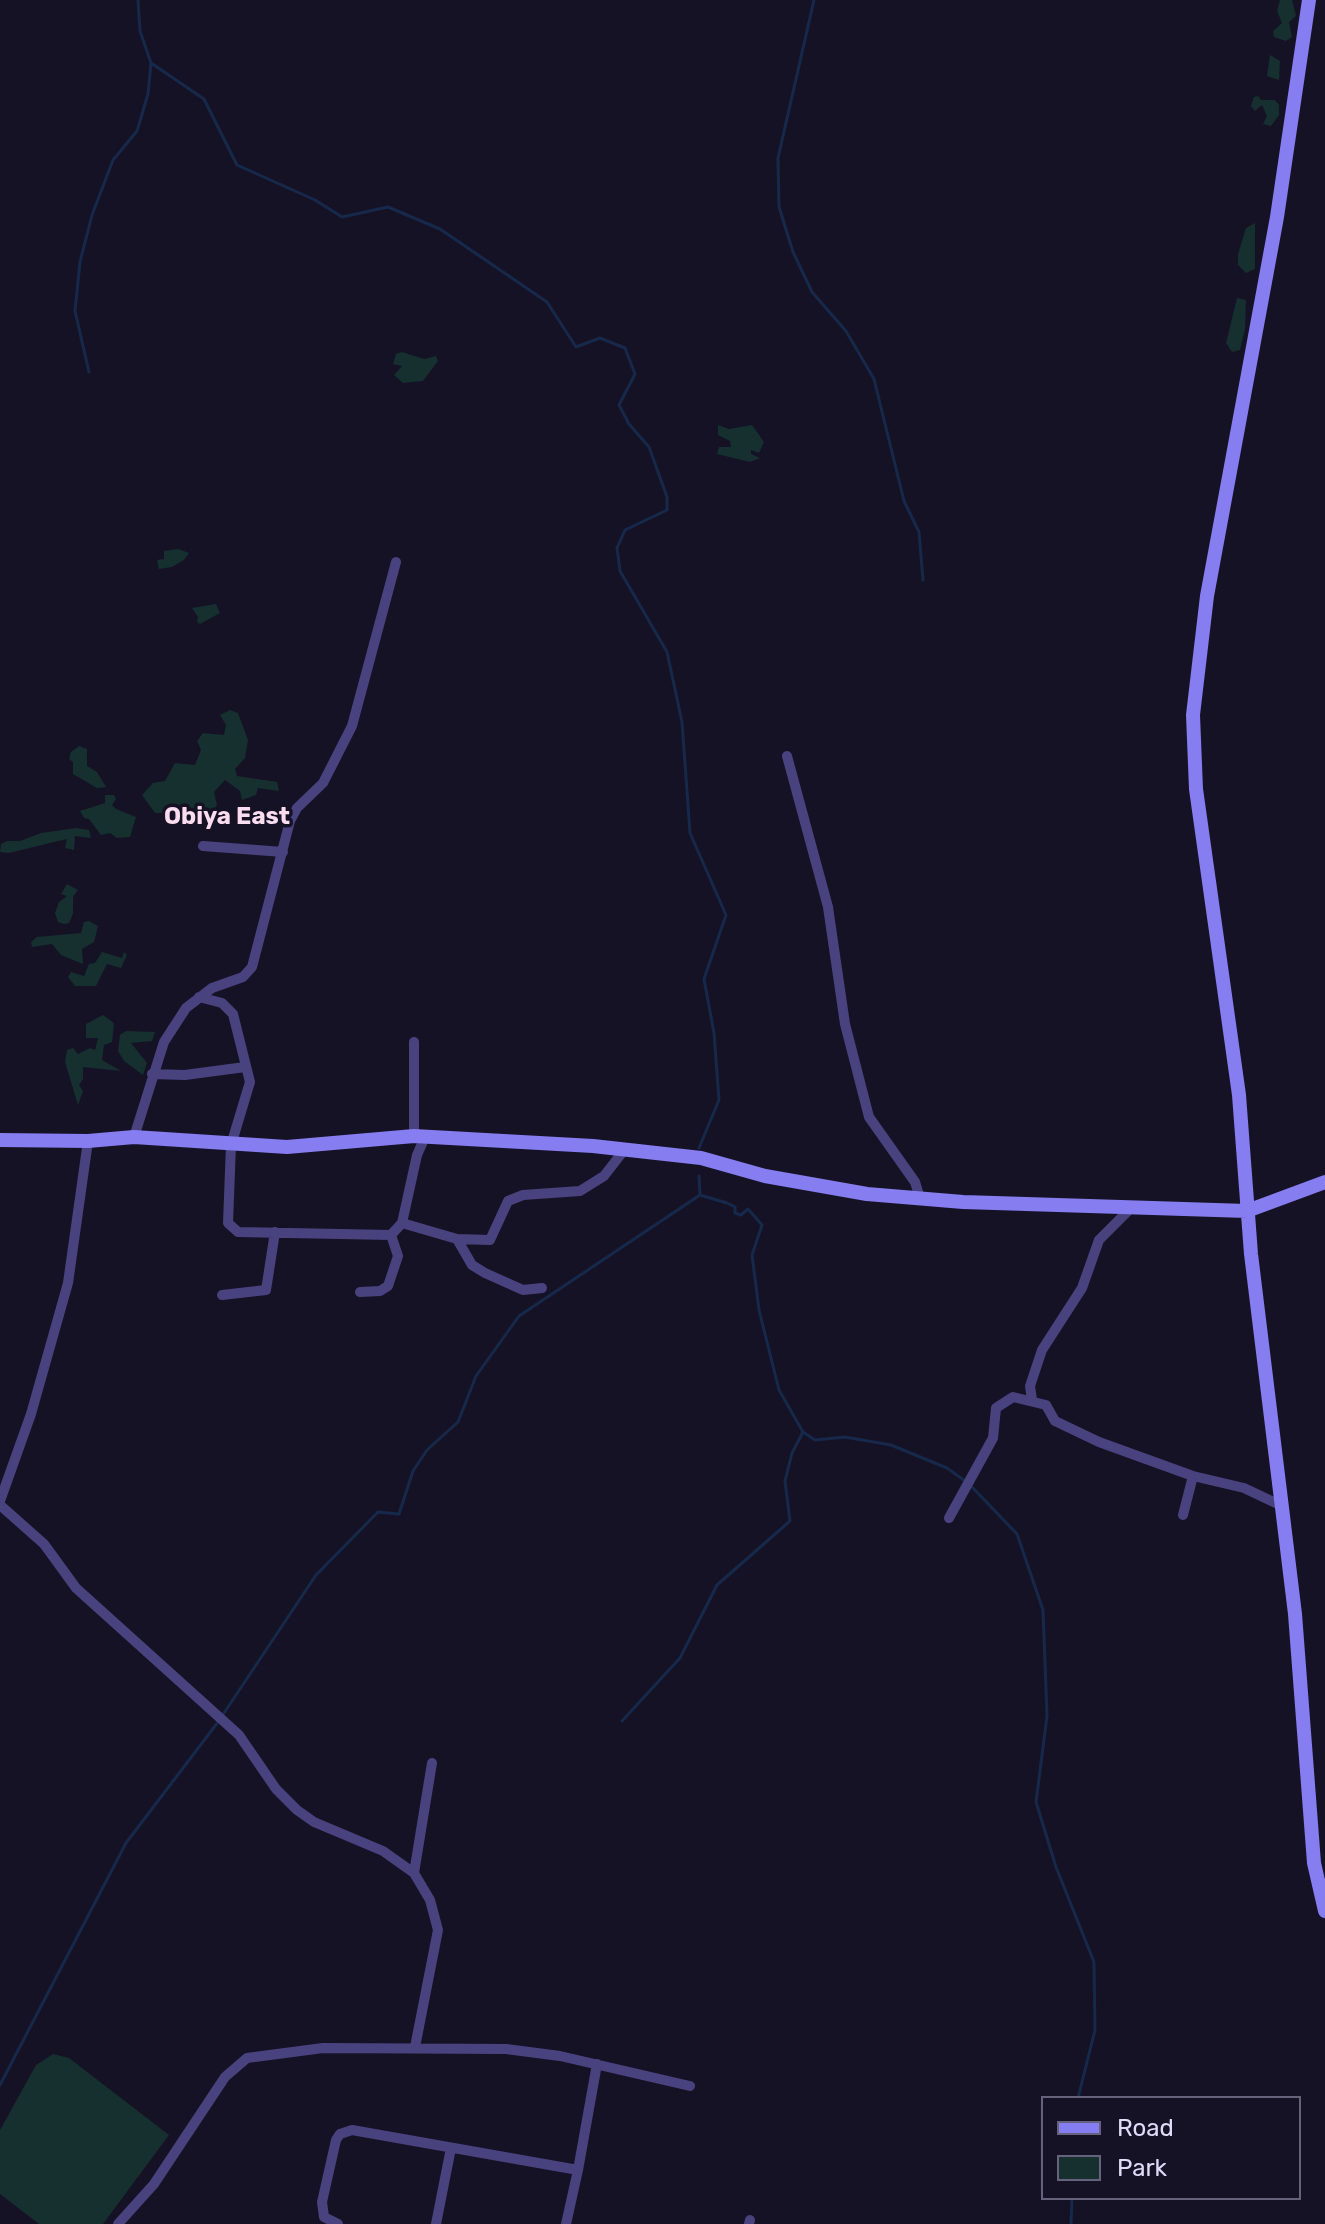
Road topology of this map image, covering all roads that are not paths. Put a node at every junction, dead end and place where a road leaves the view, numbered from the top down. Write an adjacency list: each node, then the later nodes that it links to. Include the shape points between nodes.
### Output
1 (1309, 0): 19 (street, via 1277,217 1207,596 1193,715 1196,789 1239,1095)
2 (396, 562): 5 (street, via 352,726 323,783 297,808)
3 (787, 756): 17 (street, via 828,907 845,1024 869,1117 915,1182)
4 (203, 846): 5 (street)
5 (283, 852): 6 (street, via 252,967 243,977)
6 (199, 997): 8 (street, via 222,1003 233,1014); 9 (street, via 164,1042)
7 (414, 1042): 10 (street)
8 (245, 1067): 9 (street); 14 (street, via 249,1094)
9 (152, 1074): 11 (street)
10 (419, 1136): 14 (street, via 331,1145); 15 (street); 20 (street)
11 (134, 1137): 13 (street); 14 (street)
12 (0, 1140): 13 (street)
13 (88, 1141): 31 (street, via 68,1283)
14 (231, 1145): 21 (street, via 228,1223 238,1232)
15 (625, 1149): 17 (street, via 701,1158 822,1186); 23 (street, via 604,1176 580,1191 508,1201 490,1240)
16 (1325, 1182): 19 (street)
17 (920, 1198): 18 (street)
18 (1132, 1207): 19 (street); 27 (street, via 1099,1240 1082,1288 1042,1350)
19 (1247, 1211): 32 (street)
20 (402, 1223): 22 (street); 23 (street)
21 (275, 1232): 22 (street); 26 (street, via 266,1290)
22 (391, 1235): 25 (street, via 398,1256 388,1286)
23 (457, 1239): 24 (street, via 472,1265 485,1273 523,1290)
24 (542, 1288)
25 (360, 1292)
26 (222, 1295)
27 (1030, 1386): 28 (street); 29 (street)
28 (1013, 1397): 29 (street); 34 (street, via 996,1408 993,1438)
29 (1032, 1400): 30 (street, via 1046,1405 1064,1427)
30 (1193, 1476): 32 (street, via 1244,1488); 33 (street)
31 (0, 1499): 36 (street, via 44,1544 76,1588 239,1735 297,1810 383,1851)
32 (1282, 1506): 37 (street, via 1314,1863)
33 (1183, 1515)
34 (949, 1518)
35 (432, 1763): 36 (street)
36 (414, 1873): 38 (street, via 430,1900 438,1930)
37 (1325, 1911)
38 (415, 2047): 39 (street, via 506,2049); 43 (street, via 297,2050 239,2062 154,2184)
39 (597, 2064): 40 (street); 42 (street)
40 (690, 2086)
41 (451, 2148): 42 (street); 44 (street, via 352,2130 340,2134 328,2165 322,2211); 45 (street)
42 (578, 2170): 46 (street)
43 (118, 2224)
44 (338, 2224)
45 (436, 2224)
46 (566, 2224)

